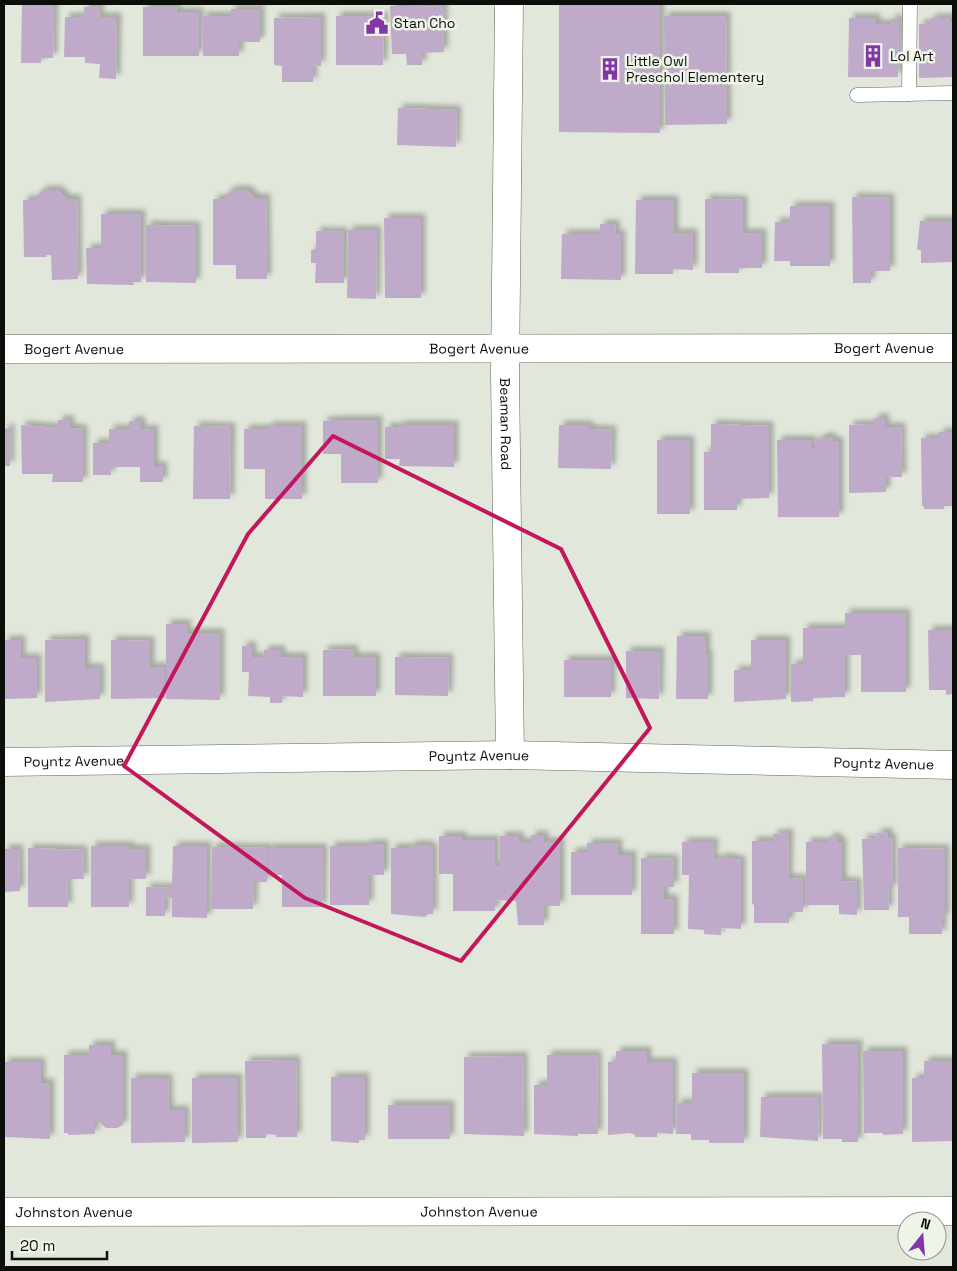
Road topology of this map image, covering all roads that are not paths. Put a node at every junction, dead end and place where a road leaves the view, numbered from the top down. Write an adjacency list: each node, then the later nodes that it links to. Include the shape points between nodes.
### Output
1 (509, 4): 8 (street, Beaman Road)
2 (910, 4): 4 (lane)
3 (953, 93): 4 (lane)
4 (909, 94): 5 (lane)
5 (857, 95)
6 (953, 348): 8 (street, Bogert Avenue)
7 (4, 349): 8 (street, Bogert Avenue)
8 (506, 349): 9 (street, Beaman Road)
9 (510, 755): 10 (street, Poyntz Avenue); 11 (street, Poyntz Avenue)
10 (4, 762)
11 (953, 765)
12 (953, 1211): 13 (street, Johnston Avenue)
13 (4, 1212)

